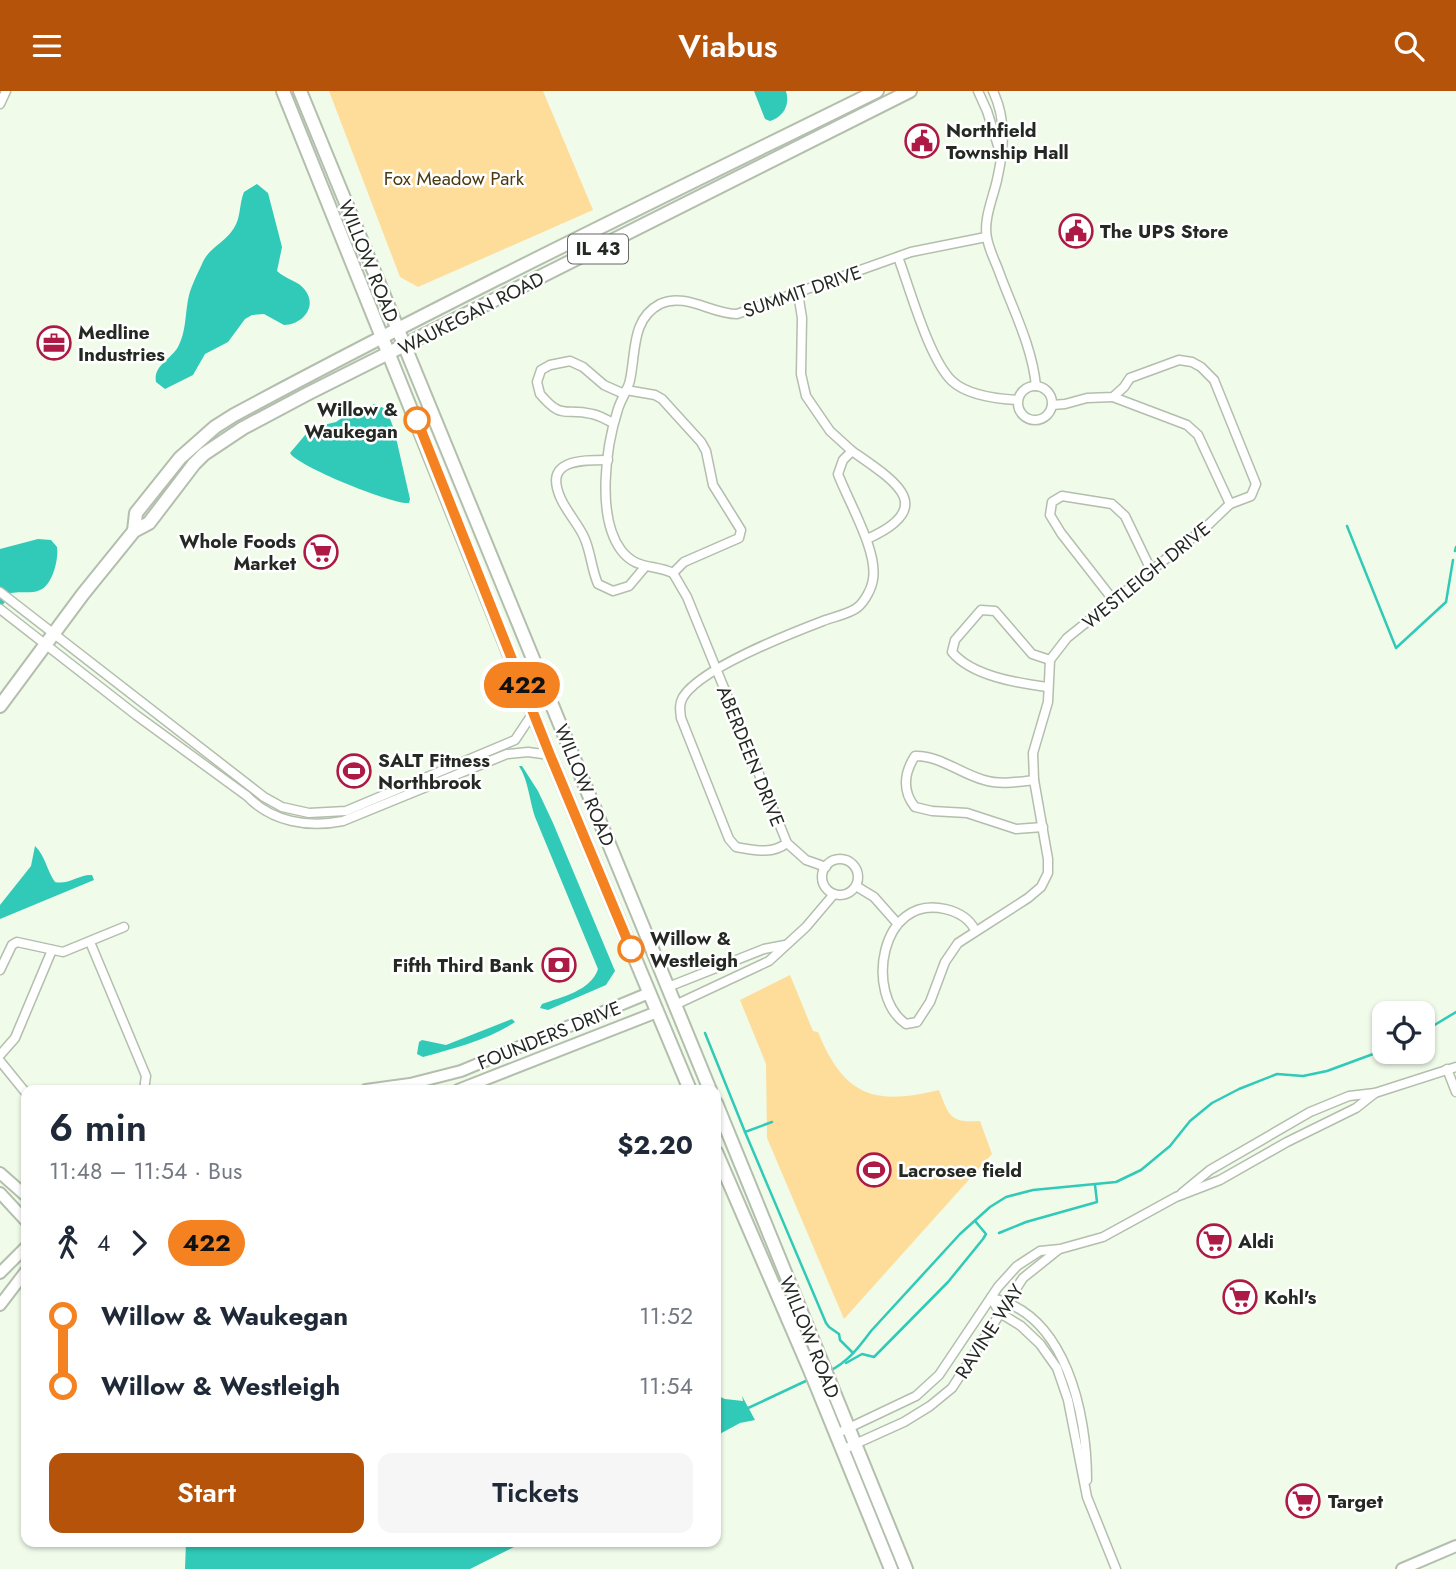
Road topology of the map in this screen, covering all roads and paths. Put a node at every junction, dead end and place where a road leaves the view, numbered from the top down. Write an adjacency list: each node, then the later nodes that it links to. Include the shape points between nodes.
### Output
1 (6, 91): 8 (street)
2 (283, 91): 14 (main road, WILLOW ROAD)
3 (300, 91): 13 (main road, WILLOW ROAD)
4 (877, 91): 13 (main road, WAUKEGAN ROAD / IL 43)
5 (910, 91): 15 (main road, WAUKEGAN ROAD / IL 43)
6 (978, 91): 9 (street)
7 (993, 91): 9 (street, via 1004,135)
8 (0, 104)
9 (1001, 155): 10 (street)
10 (986, 237): 11 (street, SUMMIT DRIVE); 17 (street, via 1030,348)
11 (898, 257): 12 (street, SUMMIT DRIVE); 20 (street, via 937,364 953,383 974,393)
12 (798, 293): 18 (street, SUMMIT DRIVE, via 737,314 723,314 689,301 659,305 646,314 637,330); 23 (street, via 806,396 830,431)
13 (397, 328): 14 (main road, WAUKEGAN ROAD / IL 43); 15 (main road, WILLOW ROAD)
14 (382, 336): 16 (main road, WILLOW ROAD); 26 (main road, WAUKEGAN ROAD / IL 43, via 215,427 180,458 136,513)
15 (404, 347): 16 (main road, WAUKEGAN ROAD / IL 43); 55 (main road, WILLOW ROAD)
16 (390, 354): 26 (main road, WAUKEGAN ROAD / IL 43, via 258,420 204,454 149,523); 40 (main road, WILLOW ROAD)
17 (1036, 386): 20 (street, via 1027,388); 21 (street, via 1048,392)
18 (625, 392): 22 (street, SUMMIT DRIVE); 22 (street, via 604,385 570,361 541,370 540,394 557,411 589,413); 30 (street, via 662,399 701,442 713,485 741,530 738,538 684,562)
19 (1113, 397): 21 (street); 25 (street, via 1188,425 1198,435); 25 (street, WESTLEIGH DRIVE, via 1130,378 1179,360 1205,369 1215,382 1255,484 1251,496)
20 (1018, 400): 21 (street, via 1023,416 1035,421 1046,416)
21 (1052, 405)
22 (614, 423): 24 (street, SUMMIT DRIVE)
23 (852, 451): 27 (street, via 838,474); 27 (street, via 902,491 905,503 903,515 890,529)
24 (608, 460): 28 (street, SUMMIT DRIVE, via 606,490 612,532 630,559); 28 (street, via 577,461 561,467 556,482 562,501 584,536 598,584 613,591 629,586)
25 (1230, 504): 29 (street, WESTLEIGH DRIVE)
26 (134, 531): 34 (main road, WAUKEGAN ROAD / IL 43)
27 (867, 539): 37 (street, via 873,579 857,608)
28 (645, 567): 30 (street, SUMMIT DRIVE)
29 (1151, 571): 32 (street, WESTLEIGH DRIVE); 32 (street, via 1125,516 1112,504 1062,496 1052,502 1050,515)
30 (673, 573): 37 (street, ABERDEEN DRIVE)
31 (0, 591): 34 (street)
32 (1114, 601): 36 (street, WESTLEIGH DRIVE, via 1068,638)
33 (2, 611): 35 (street)
34 (54, 632): 35 (main road, WAUKEGAN ROAD / IL 43); 40 (street, via 271,803 293,811 346,811 365,804 515,740)
35 (44, 644): 39 (main road, WAUKEGAN ROAD / IL 43); 41 (street, via 257,806 287,820 343,821 507,754)
36 (1050, 660): 38 (street); 38 (street, via 1032,654 995,611 981,610 955,640 951,652 961,662 998,678)
37 (715, 669): 44 (street, ABERDEEN DRIVE); 44 (street, ABERDEEN DRIVE, via 698,681 680,706 729,839 736,848 764,851 778,850)
38 (1047, 687): 42 (street, via 1048,702 1033,753)
39 (0, 706)
40 (533, 713): 41 (main road, WILLOW ROAD)
41 (550, 755): 56 (main road, WILLOW ROAD)
42 (1034, 781): 43 (street); 43 (street, via 985,781 927,755 915,756 906,778 907,797 915,807 967,813 1016,829)
43 (1043, 827): 50 (street, via 1048,873 1041,887)
44 (787, 843): 45 (street, ABERDEEN DRIVE, via 806,860)
45 (826, 867): 46 (street, via 836,860 847,861 858,874); 47 (street, via 823,882)
46 (856, 886): 47 (street, via 844,895); 48 (street, via 874,897)
47 (834, 894): 52 (street)
48 (897, 923): 50 (street, via 908,913 931,906 953,911 970,921); 50 (street, via 884,950 884,984 897,1018 906,1024 918,1022 952,950)
49 (124, 927): 51 (street)
50 (975, 930)
51 (90, 942): 53 (street, via 63,953); 62 (street, via 146,1076)
52 (785, 945): 55 (street); 57 (street, via 769,961)
53 (52, 950): 54 (street, via 22,942 12,945); 59 (street, via 15,1038)
54 (0, 970)
55 (668, 987): 56 (main road); 57 (main road, WILLOW ROAD)
56 (649, 993): 58 (main road, WILLOW ROAD); 63 (main road, FOUNDERS DRIVE, via 461,1071)
57 (675, 1005): 58 (main road); 66 (main road, WILLOW ROAD)
58 (657, 1012): 64 (main road, FOUNDERS DRIVE); 65 (main road, WILLOW ROAD)
59 (0, 1055)
60 (0, 1061): 67 (street)
61 (1451, 1068): 68 (street); 69 (street, RAVINE WAY)
62 (145, 1085)
63 (403, 1085)
64 (471, 1085)
65 (688, 1085)
66 (708, 1085)
67 (21, 1087)
68 (1456, 1092)
69 (1375, 1093): 75 (street, RAVINE WAY, via 1356,1108 1220,1180); 75 (street, RAVINE WAY, via 1349,1096 1310,1112 1210,1170)
70 (721, 1116): 85 (main road, WILLOW ROAD)
71 (721, 1163): 85 (main road, WILLOW ROAD)
72 (0, 1173): 73 (main road)
73 (21, 1192)
74 (0, 1193): 76 (main road)
75 (1176, 1197): 77 (street, RAVINE WAY, via 1103,1237)
76 (21, 1216)
77 (1060, 1249): 81 (street, RAVINE WAY, via 1040,1251 1017,1266); 82 (street, RAVINE WAY, via 1023,1278)
78 (21, 1252): 79 (main road)
79 (0, 1273)
80 (21, 1278): 83 (main road)
81 (991, 1298): 82 (street); 84 (street); 86 (street, RAVINE WAY, via 939,1375 916,1396)
82 (1007, 1301): 84 (street, RAVINE WAY); 88 (street, via 1044,1331 1066,1363 1083,1427)
83 (0, 1305)
84 (1000, 1313): 87 (street, RAVINE WAY, via 952,1388 913,1417); 88 (street, via 1040,1344 1057,1369 1068,1400)
85 (816, 1368): 86 (main road, WILLOW ROAD)
86 (842, 1432): 87 (main road, WILLOW ROAD)
87 (848, 1447): 90 (main road, WILLOW ROAD); 91 (main road, WILLOW ROAD)
88 (1087, 1497): 94 (street)
89 (1456, 1546): 95 (main road)
90 (898, 1548): 91 (main road); 93 (main road, WILLOW ROAD)
91 (885, 1554): 92 (main road, WILLOW ROAD)
92 (891, 1569)
93 (906, 1569)
94 (1116, 1569)
95 (1402, 1569)

